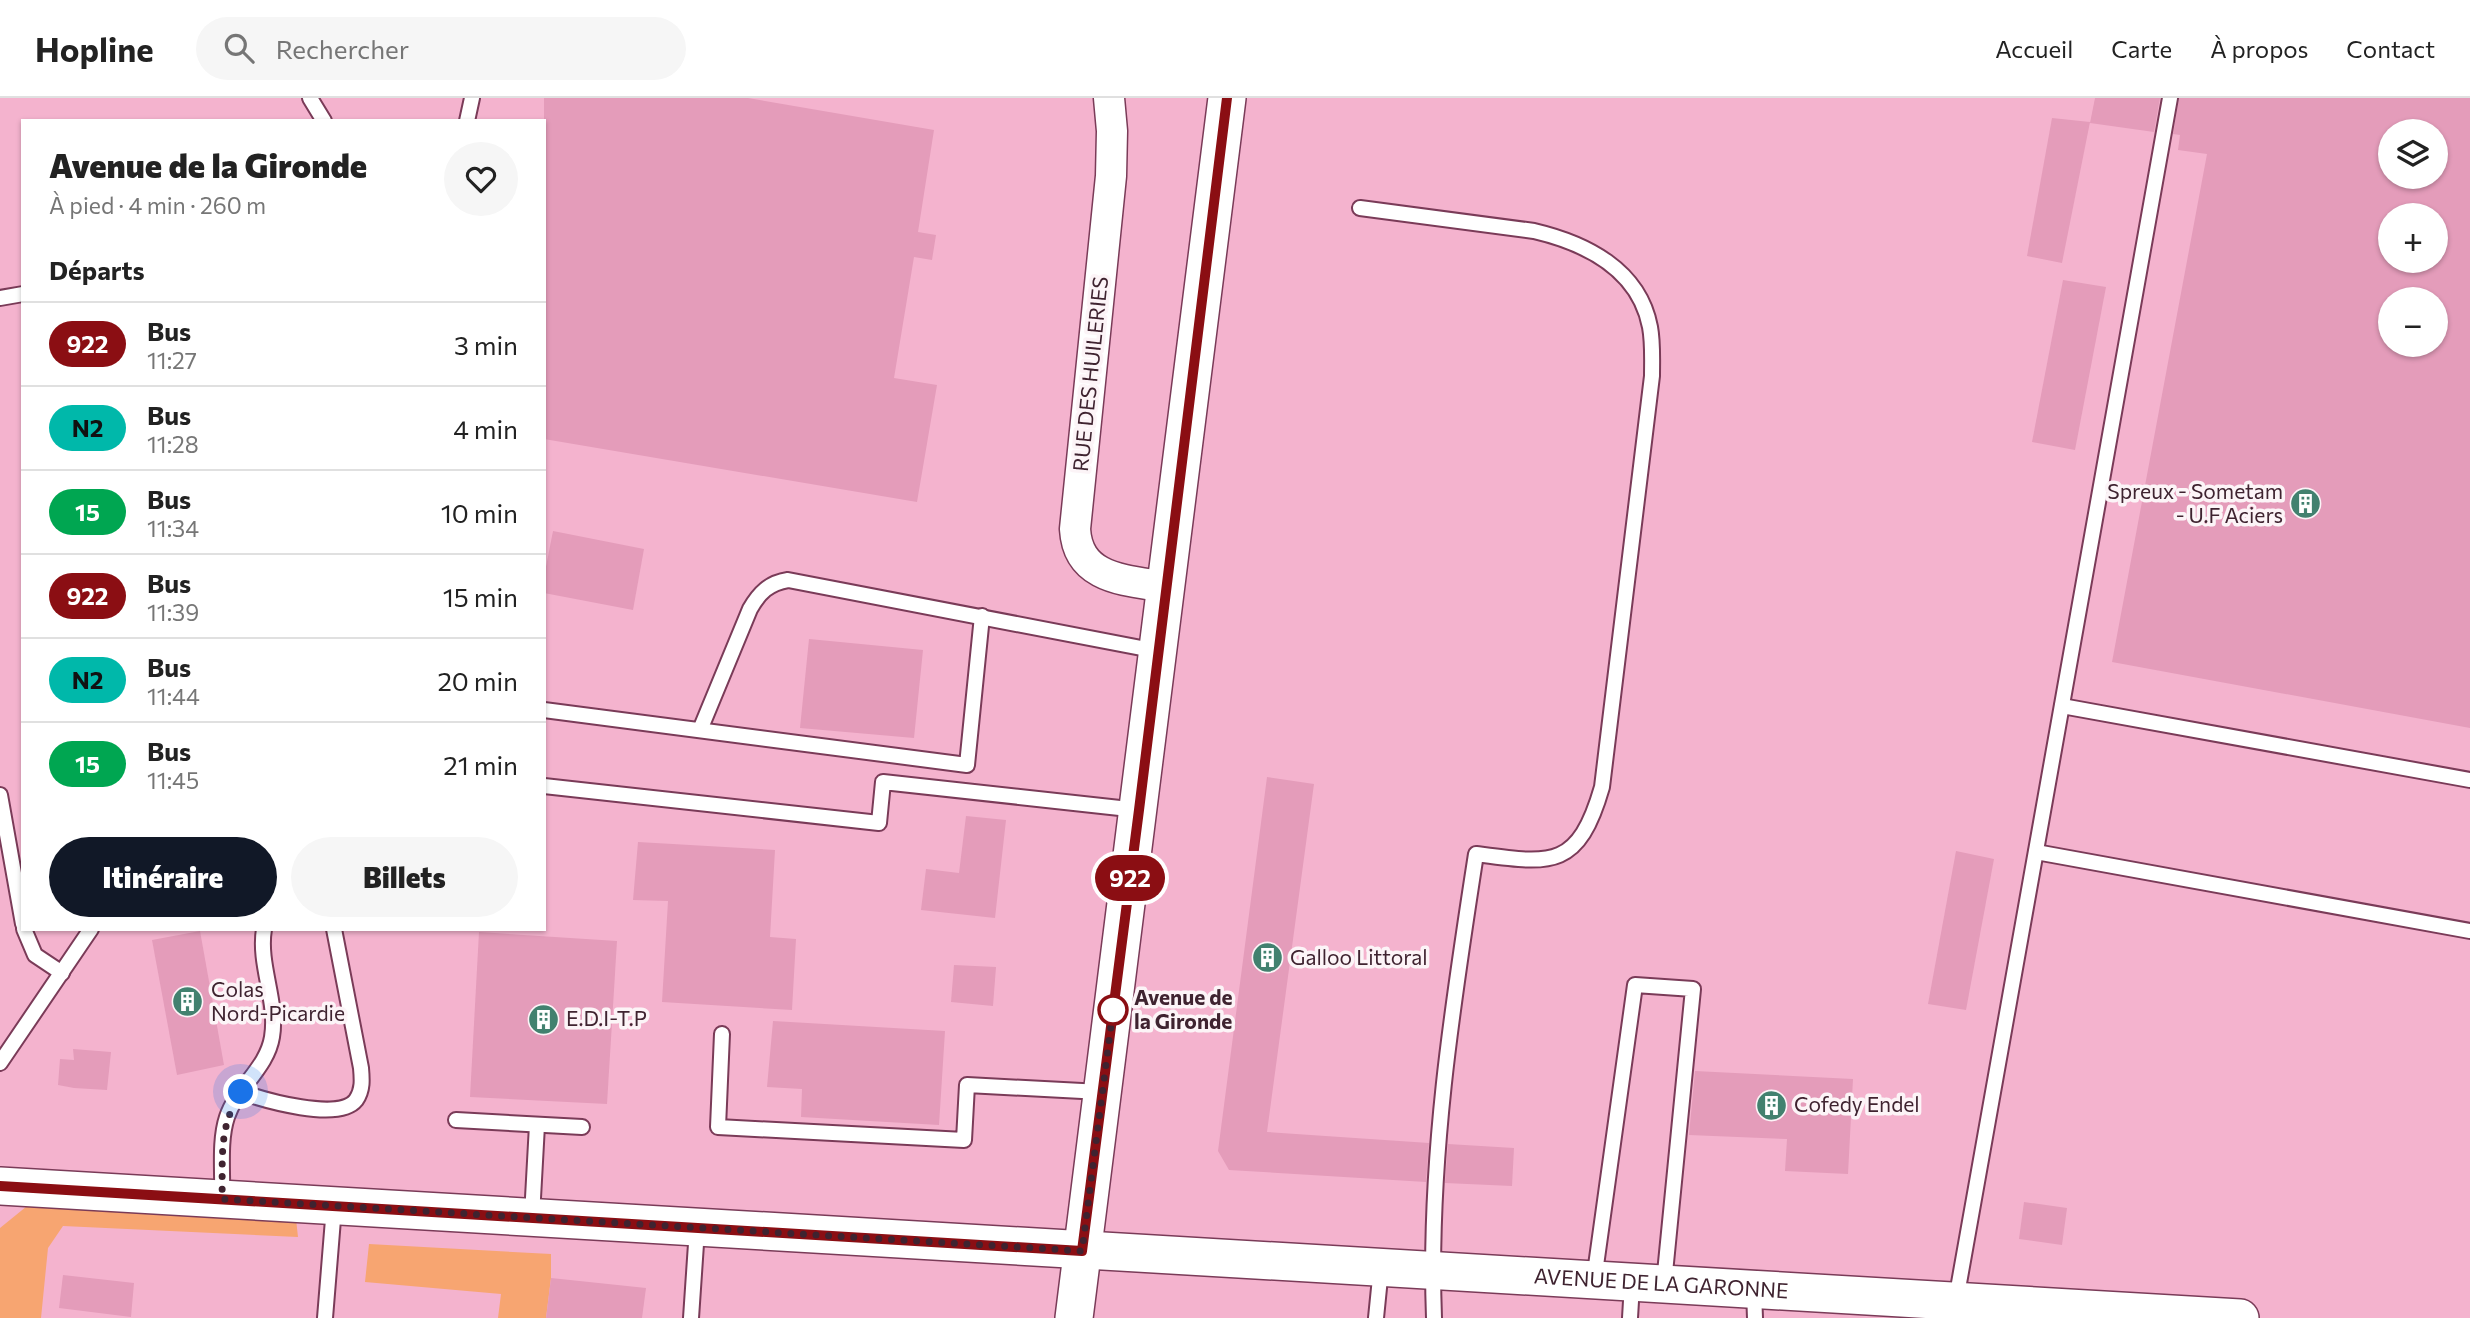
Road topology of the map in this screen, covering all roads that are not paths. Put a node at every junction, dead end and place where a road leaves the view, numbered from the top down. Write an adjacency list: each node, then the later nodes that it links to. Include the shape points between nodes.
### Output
1 (310, 98): 6 (lane)
2 (472, 98): 7 (lane)
3 (1109, 98): 11 (street, RUE DES HUILERIES, via 1111,176 1076,543 1086,562 1096,569)
4 (1227, 98): 11 (street)
5 (2170, 98): 14 (lane)
6 (323, 119)
7 (467, 119)
8 (1360, 208): 43 (lane, via 1534,231 1590,250 1620,271 1639,297 1652,340 1652,376 1603,773 1594,813 1581,838 1558,857 1535,861 1476,854 1443,1084)
9 (21, 294): 10 (lane)
10 (0, 298)
11 (1166, 587): 13 (street)
12 (982, 615): 13 (lane); 16 (lane, via 788,580 776,582 756,597); 16 (lane, via 967,765)
13 (1158, 651): 20 (street)
14 (2062, 706): 17 (lane); 21 (lane)
15 (546, 710): 16 (lane)
16 (700, 730)
17 (2470, 780)
18 (546, 786): 20 (lane, via 878,823 883,782)
19 (0, 795): 22 (lane)
20 (1139, 810): 32 (street)
21 (2036, 852): 27 (lane); 46 (lane)
22 (21, 913)
23 (25, 931): 28 (lane, via 35,955)
24 (90, 931): 28 (lane)
25 (264, 931): 31 (lane, via 271,1040 262,1063)
26 (334, 931): 31 (lane, via 361,1068 357,1099 342,1108 299,1107)
27 (2470, 931)
28 (62, 973): 30 (lane)
29 (722, 1034): 32 (lane, via 718,1127 964,1140 967,1085)
30 (0, 1063)
31 (241, 1092): 37 (lane, via 224,1132)
32 (1102, 1092): 41 (street)
33 (456, 1120): 34 (lane)
34 (537, 1125): 35 (lane); 39 (lane)
35 (582, 1127)
36 (0, 1186): 37 (street)
37 (222, 1199): 38 (street)
38 (334, 1206): 39 (street); 50 (lane)
39 (532, 1218): 40 (street)
40 (697, 1227): 41 (street); 51 (lane)
41 (1082, 1251): 42 (street, AVENUE DE LA GARONNE); 52 (street)
42 (1381, 1268): 43 (street, AVENUE DE LA GARONNE); 53 (lane)
43 (1432, 1271): 44 (street, AVENUE DE LA GARONNE); 54 (lane)
44 (1594, 1280): 45 (street, AVENUE DE LA GARONNE); 45 (lane, via 1635,985 1693,989)
45 (1642, 1295): 47 (street, AVENUE DE LA GARONNE)
46 (1956, 1301): 47 (street, AVENUE DE LA GARONNE); 48 (street, AVENUE DE LA GARONNE)
47 (1754, 1304)
48 (1999, 1311): 49 (street, AVENUE DE LA GARONNE)
49 (2165, 1316): 55 (street, AVENUE DE LA GARONNE)
50 (325, 1318)
51 (691, 1318)
52 (1074, 1318)
53 (1376, 1318)
54 (1434, 1318)
55 (2240, 1318)

